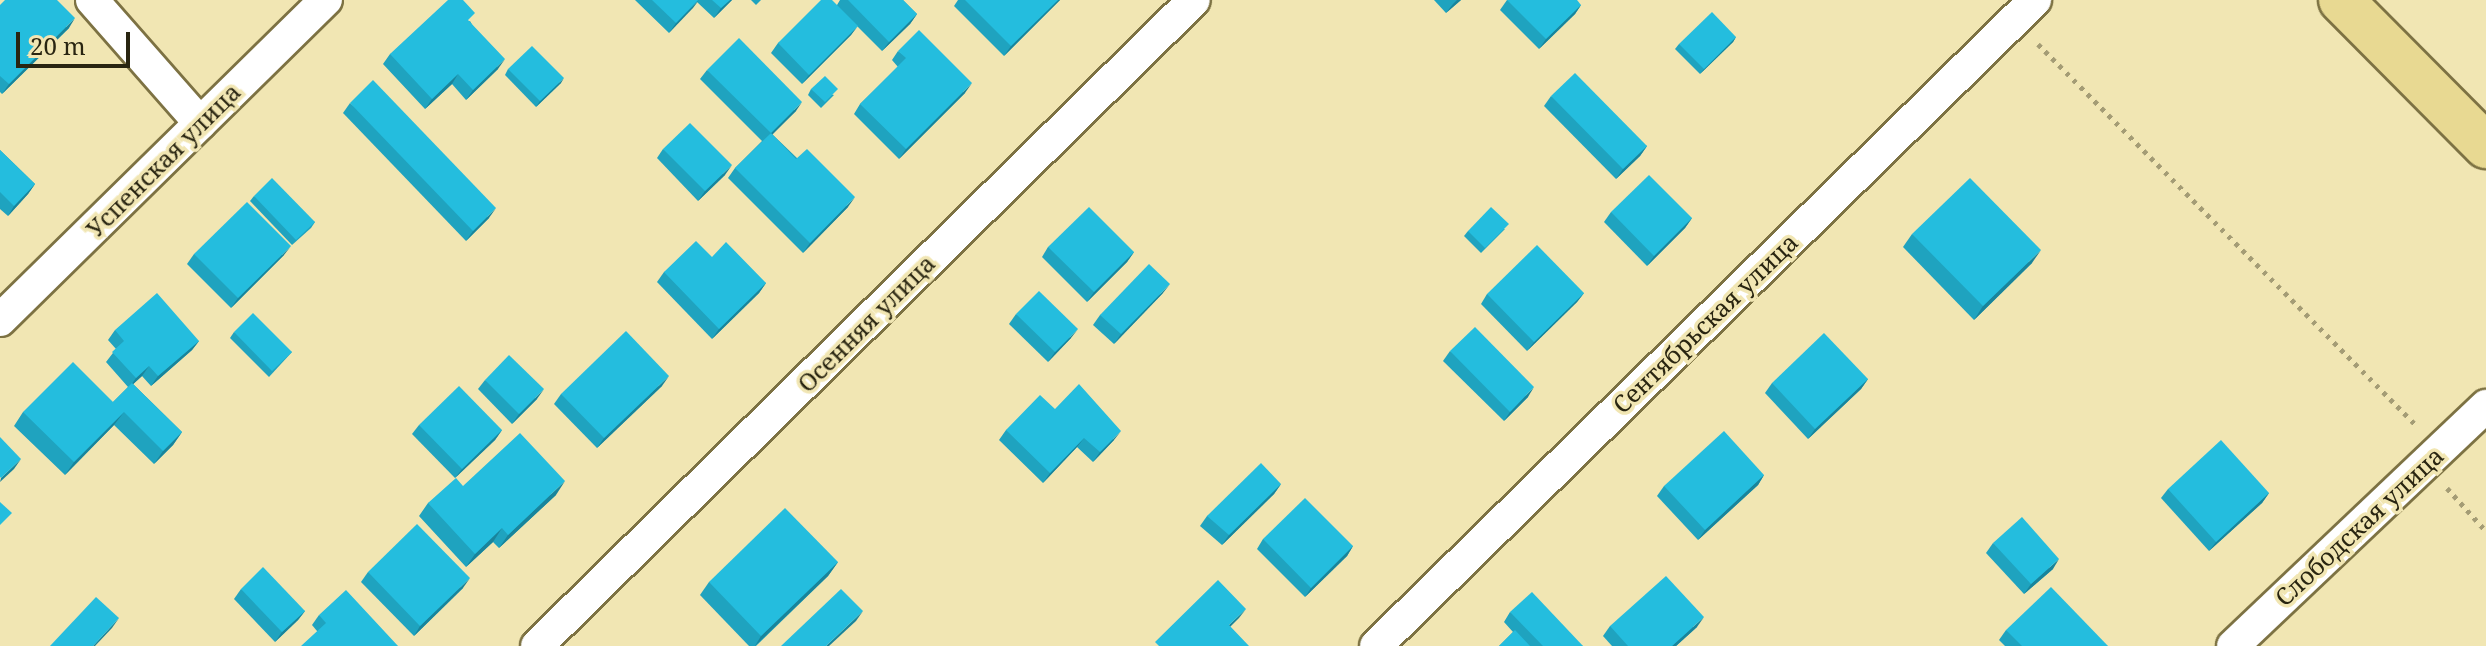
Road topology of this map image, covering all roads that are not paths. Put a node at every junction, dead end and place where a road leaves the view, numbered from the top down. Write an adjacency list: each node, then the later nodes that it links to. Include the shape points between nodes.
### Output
1 (92, 0): 6 (street)
2 (326, 0): 6 (street, Успенская улица)
3 (1194, 0): 10 (street, Осенняя улица)
4 (2341, 0): 7 (main road)
5 (2025, 10): 11 (street, Сентябрьская улица)
6 (200, 123): 8 (street, Успенская улица)
7 (2486, 146)
8 (0, 320)
9 (2486, 406): 12 (street, Слободская улица)
10 (537, 646)
11 (1376, 646)
12 (2233, 646)

